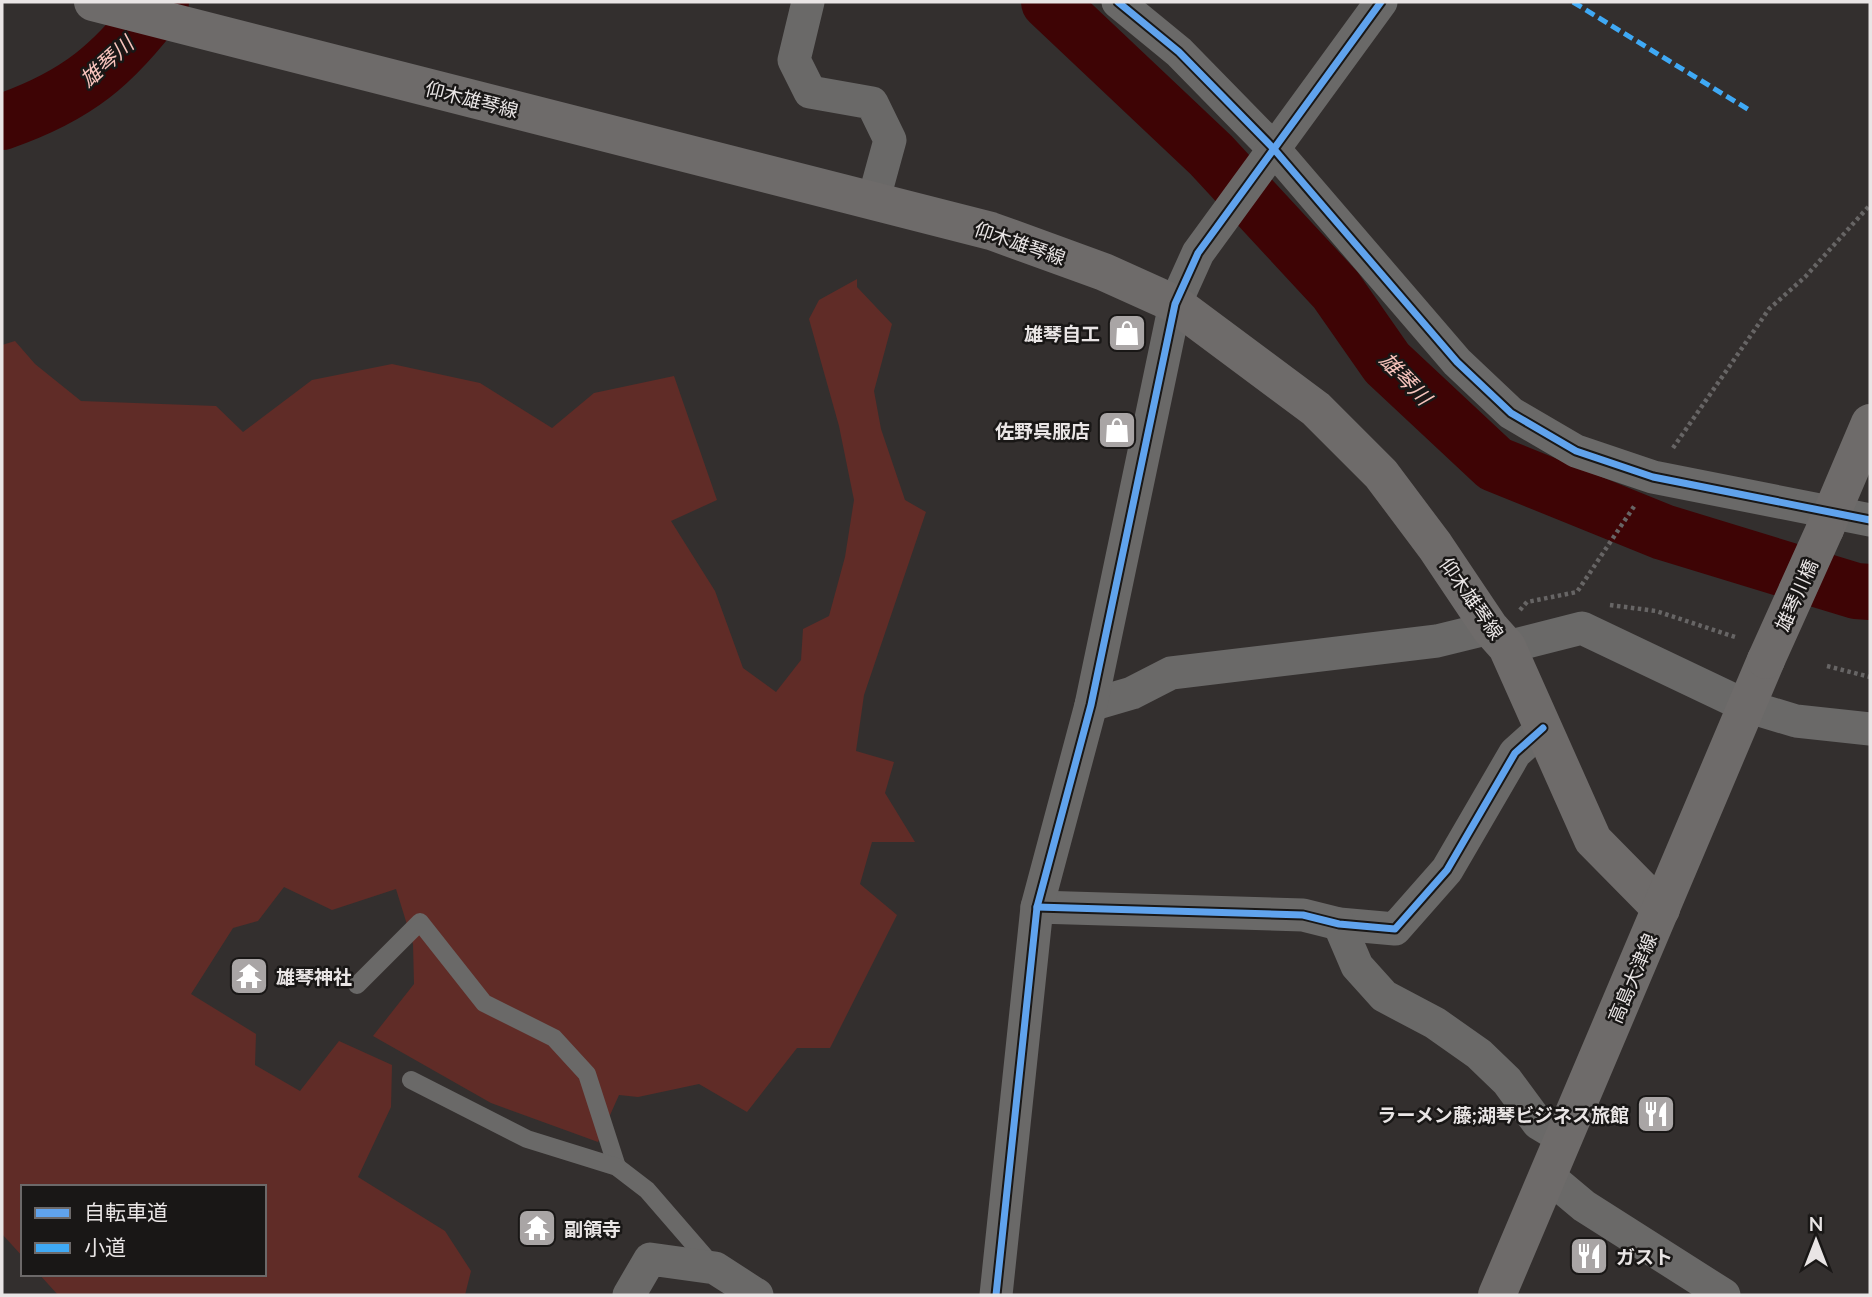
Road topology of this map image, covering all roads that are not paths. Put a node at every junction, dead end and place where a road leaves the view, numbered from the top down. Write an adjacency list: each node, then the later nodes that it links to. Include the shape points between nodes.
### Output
1 (93, 2): 6 (main road, 仰木雄琴線)
2 (807, 2): 6 (street, via 794,60 810,92 872,103 890,140)
3 (1118, 2): 5 (street, via 1179,52)
4 (1381, 2): 5 (street)
5 (1269, 153): 7 (street, via 1198,253); 10 (street, via 1457,362 1511,413 1576,451 1650,482)
6 (873, 202): 7 (main road, 仰木雄琴線, via 990,231 1104,272)
7 (1175, 304): 11 (main road, 仰木雄琴線, via 1316,409 1381,474); 13 (street)
8 (1870, 423): 10 (main road)
9 (1870, 520): 10 (street)
10 (1829, 521): 12 (main road, 雄琴川橋, bridge)
11 (1504, 630): 13 (street, via 1171,673 1132,693); 14 (street, via 1582,628); 15 (main road, 仰木雄琴線)
12 (1766, 660): 14 (main road, 高島大津線)
13 (1091, 705): 17 (street)
14 (1746, 706): 16 (street, via 1796,721); 18 (main road, 高島大津線)
15 (1543, 728): 18 (main road, 仰木雄琴線, via 1593,840); 19 (street, via 1515,753 1447,870 1395,929)
16 (1870, 729)
17 (1037, 907): 19 (street, via 1303,915); 28 (street)
18 (1661, 909): 22 (main road, 高島大津線)
19 (1339, 924): 22 (street, via 1357,966 1384,996 1435,1023 1479,1054 1538,1123)
20 (356, 985): 23 (lane, via 420,922 484,1003 554,1038 587,1074)
21 (411, 1080): 23 (lane, via 527,1139)
22 (1563, 1138): 24 (main road, 高島大津線)
23 (617, 1167): 25 (lane, via 647,1190)
24 (1547, 1175): 29 (main road, 高島大津線); 30 (street, via 1584,1206)
25 (715, 1268): 26 (street, via 650,1259); 27 (street)
26 (629, 1295)
27 (757, 1295)
28 (996, 1295)
29 (1497, 1295)
30 (1724, 1295)

